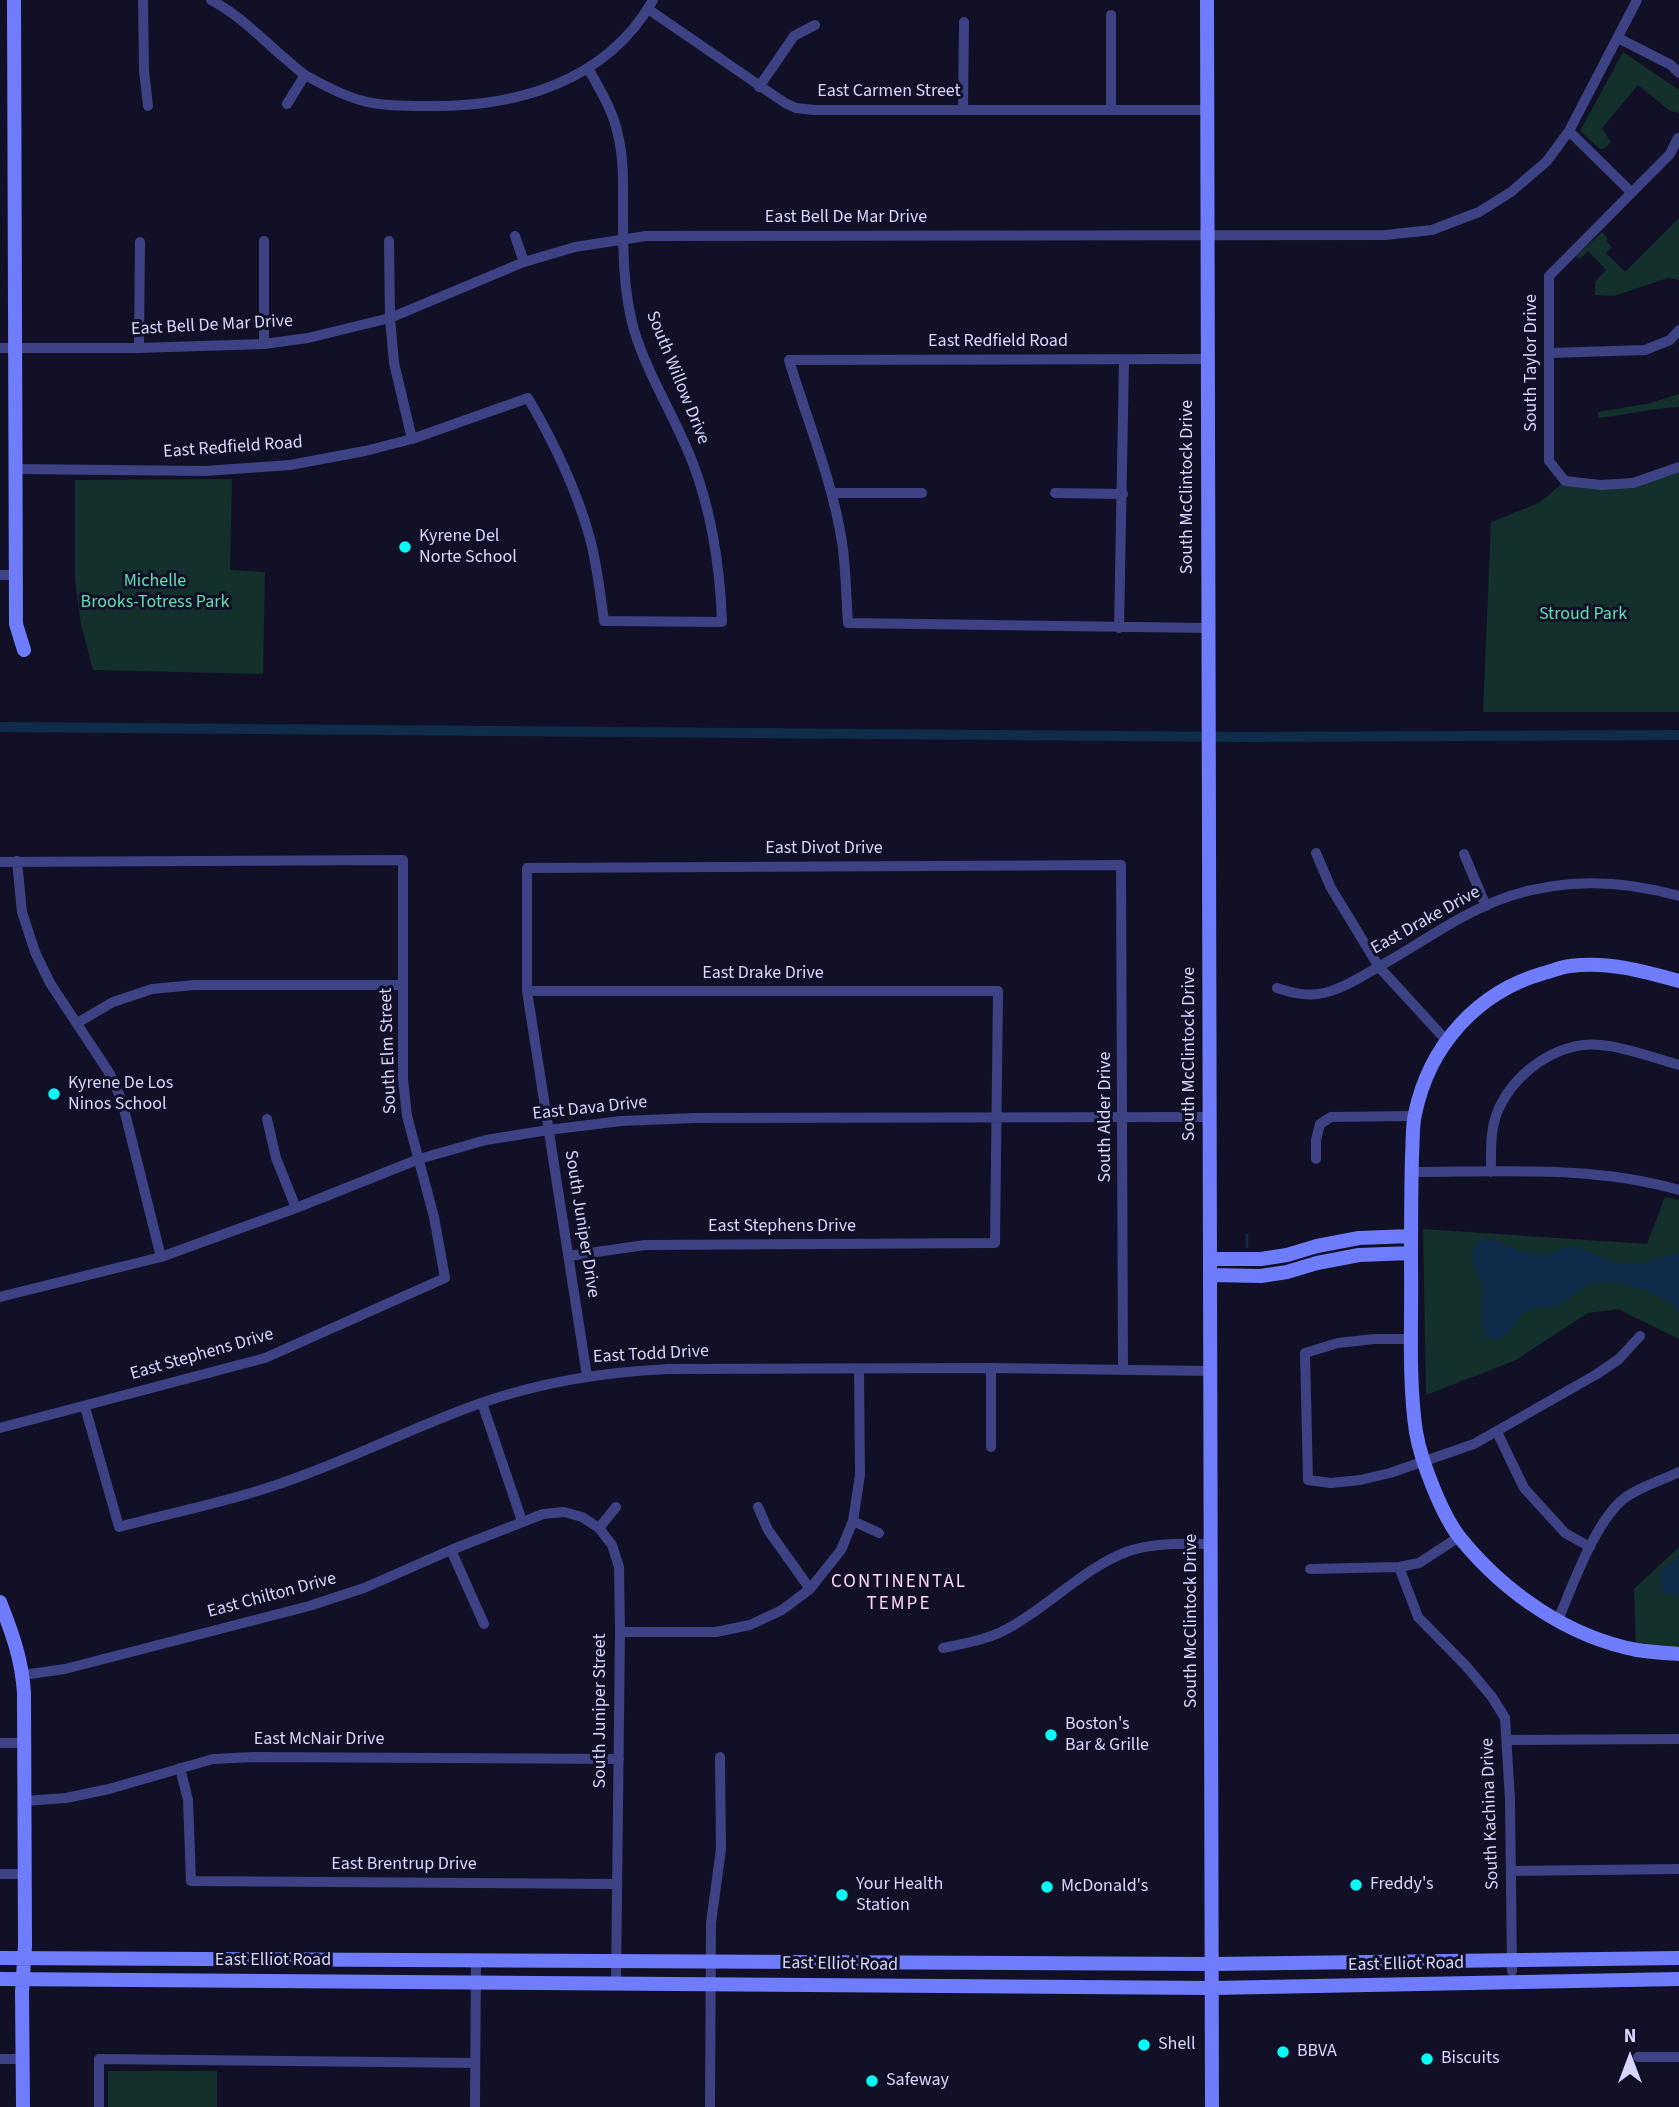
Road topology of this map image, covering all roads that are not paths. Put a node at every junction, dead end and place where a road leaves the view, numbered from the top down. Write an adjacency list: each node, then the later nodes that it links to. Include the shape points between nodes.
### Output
1 (14, 0): 33 (main road)
2 (143, 0): 16 (street)
3 (211, 0): 13 (street, East Carmen Street, via 230,10)
4 (1207, 0): 19 (main road, South McClintock Drive)
5 (1637, 0): 10 (street, East Bell De Mar Drive)
6 (651, 4): 11 (street, East Carmen Street, via 632,30); 14 (street, East Carmen Street)
7 (1111, 15): 18 (street)
8 (964, 22): 17 (street)
9 (815, 25): 14 (street, via 794,36)
10 (1618, 38): 12 (street); 20 (street, East Bell De Mar Drive)
11 (588, 68): 13 (street, East Carmen Street, via 524,97 442,107 362,101); 25 (street, South Willow Drive, via 612,111 619,137)
12 (1679, 73)
13 (304, 75): 15 (street)
14 (758, 87): 17 (street, East Carmen Street, via 796,108)
15 (287, 104)
16 (148, 106)
17 (963, 110): 18 (street, East Carmen Street)
18 (1111, 110): 19 (street, East Carmen Street)
19 (1207, 110): 23 (main road, South McClintock Drive)
20 (1569, 131): 22 (street); 23 (street, East Bell De Mar Drive, via 1547,161 1511,192 1479,212 1432,230 1385,235)
21 (1678, 138): 22 (street, South Taylor Drive, via 1670,154)
22 (1631, 192): 35 (street, South Taylor Drive, via 1549,276)
23 (1207, 234): 25 (street, East Bell De Mar Drive); 36 (main road, South McClintock Drive)
24 (515, 236): 29 (street)
25 (622, 239): 29 (street, East Bell De Mar Drive); 47 (street, South Willow Drive, via 634,330 692,462 710,520 721,578 722,622)
26 (264, 241): 32 (street)
27 (388, 241): 30 (street)
28 (140, 242): 34 (street)
29 (524, 262): 30 (street, East Bell De Mar Drive)
30 (390, 318): 32 (street, East Bell De Mar Drive); 38 (street, via 394,363)
31 (1679, 330): 35 (street, via 1670,340 1645,350)
32 (264, 344): 34 (street, East Bell De Mar Drive)
33 (7, 348): 34 (street, East Bell De Mar Drive); 40 (main road)
34 (139, 348)
35 (1549, 352): 39 (street, South Taylor Drive, via 1549,461 1564,481 1633,483)
36 (1207, 359): 37 (street, East Redfield Road); 49 (main road, South McClintock Drive)
37 (1124, 360): 41 (street, East Redfield Road, via 789,360); 44 (street)
38 (412, 439): 40 (street, East Redfield Road, via 315,461 255,468); 47 (street, East Redfield Road, via 527,398 540,418 590,536)
39 (1679, 467)
40 (16, 469): 46 (main road)
41 (832, 492): 42 (street); 48 (street, via 842,543 848,623)
42 (922, 492)
43 (1055, 492): 44 (street)
44 (1123, 494): 48 (street)
45 (0, 575): 46 (street)
46 (16, 575): 50 (main road, via 16,624)
47 (604, 621)
48 (1119, 628): 49 (street)
49 (1208, 628): 69 (main road, South McClintock Drive)
50 (24, 650)
51 (1316, 853): 59 (street, via 1331,888)
52 (1464, 854): 58 (street)
53 (0, 862): 54 (street)
54 (17, 862): 61 (street, South Elm Street, via 402,860); 64 (street, via 22,912 34,952)
55 (1121, 865): 56 (street, East Divot Drive); 68 (street, South Alder Drive)
56 (527, 868): 63 (street, South Juniper Drive)
57 (1679, 895): 58 (street, East Drake Drive, via 1632,885 1571,883 1527,891)
58 (1486, 906): 59 (street, East Drake Drive)
59 (1379, 967): 62 (street, East Drake Drive, via 1324,993 1299,995); 65 (street)
60 (1679, 981): 65 (main road, via 1635,968 1569,966 1497,993 1470,1013)
61 (403, 985): 64 (street, via 152,989 113,1002); 73 (street, South Elm Street, via 403,1079)
62 (1277, 988)
63 (527, 992): 71 (street, East Drake Drive, via 998,991); 72 (street, South Juniper Drive)
64 (77, 1023): 82 (street, via 122,1101)
65 (1446, 1040): 67 (main road, via 1423,1085)
66 (1679, 1065): 76 (street, via 1614,1047 1584,1045 1557,1052 1532,1066 1511,1087 1497,1113)
67 (1414, 1116): 74 (street, via 1331,1117 1320,1124); 75 (main road)
68 (1123, 1117): 69 (street, East Dava Drive); 71 (street, East Dava Drive); 91 (street, South Alder Drive)
69 (1209, 1117): 83 (main road, South McClintock Drive)
70 (267, 1119): 78 (street, via 276,1158)
71 (998, 1119): 72 (street, East Dava Drive, via 679,1119); 81 (street, East Stephens Drive, via 995,1243 645,1245)
72 (548, 1129): 73 (street, East Dava Drive, via 485,1140); 81 (street, South Juniper Drive)
73 (419, 1159): 78 (street, East Dava Drive); 85 (street, South Elm Street)
74 (1316, 1159)
75 (1412, 1172): 76 (street); 79 (main road)
76 (1491, 1172): 77 (street, via 1582,1174)
77 (1679, 1190)
78 (296, 1208): 82 (street, East Dava Drive)
79 (1411, 1236): 80 (main road); 83 (main road, via 1359,1238 1261,1259)
80 (1411, 1253): 84 (main road, via 1359,1255 1261,1276); 88 (main road)
81 (569, 1256): 93 (street, South Juniper Drive)
82 (161, 1257): 86 (street, East Dava Drive)
83 (1210, 1259): 84 (main road, South McClintock Drive)
84 (1210, 1275): 92 (main road, South McClintock Drive)
85 (445, 1278): 95 (street, East Stephens Drive, via 265,1358)
86 (0, 1297)
87 (1640, 1335): 97 (street, via 1619,1359 1597,1374)
88 (1412, 1339): 99 (main road, via 1416,1433); 99 (street, via 1338,1343 1305,1353 1308,1480 1360,1480)
89 (991, 1368): 90 (street, East Todd Drive); 91 (street, East Todd Drive); 98 (street)
90 (859, 1369): 93 (street, East Todd Drive, via 668,1369); 104 (street, via 860,1475)
91 (1123, 1369): 92 (street, East Todd Drive)
92 (1210, 1371): 108 (main road, South McClintock Drive)
93 (587, 1376): 94 (street, East Todd Drive)
94 (481, 1403): 95 (street, East Todd Drive, via 272,1486 118,1527); 103 (street)
95 (85, 1407): 96 (street, East Stephens Drive)
96 (0, 1428)
97 (1497, 1432): 99 (street); 109 (street, via 1524,1489 1565,1533)
98 (991, 1447)
99 (1425, 1461): 107 (main road)
100 (1679, 1472): 109 (street, via 1622,1500)
101 (615, 1507): 105 (street)
102 (758, 1507): 113 (street, via 768,1530)
103 (522, 1521): 105 (street, via 564,1513 582,1517); 110 (street, East Chilton Drive)
104 (853, 1521): 106 (street); 113 (street, via 841,1550)
105 (598, 1528): 117 (street, South Juniper Street, via 619,1567)
106 (879, 1533)
107 (1459, 1537): 111 (street, via 1419,1563); 115 (main road, via 1519,1597)
108 (1211, 1544): 118 (street, via 1160,1543 1126,1552 1012,1626 979,1641); 141 (main road, South McClintock Drive)
109 (1590, 1547): 115 (street)
110 (451, 1550): 116 (street); 120 (street, East Chilton Drive, via 309,1606 65,1669)
111 (1399, 1567): 112 (street); 122 (street, South Kachina Drive, via 1418,1617 1492,1697 1505,1718)
112 (1310, 1569)
113 (810, 1589): 117 (street, via 782,1610 750,1625 716,1632)
114 (0, 1602): 120 (main road)
115 (1558, 1620): 119 (main road, via 1636,1650)
116 (484, 1624)
117 (620, 1632): 126 (street, South Juniper Street)
118 (943, 1648)
119 (1679, 1654)
120 (23, 1675): 124 (main road)
121 (1679, 1739): 122 (street)
122 (1508, 1740): 130 (street, South Kachina Drive)
123 (0, 1743): 124 (street)
124 (25, 1743): 128 (main road)
125 (720, 1757): 139 (street, via 722,1849 710,1923)
126 (619, 1759): 127 (street, East McNair Drive, via 253,1757 213,1759); 133 (street, South Juniper Street)
127 (180, 1768): 128 (street, East McNair Drive, via 88,1794); 133 (street, East Brentrup Drive, via 188,1800 191,1881)
128 (25, 1801): 132 (main road)
129 (1679, 1869): 130 (street)
130 (1511, 1871): 142 (street, South Kachina Drive)
131 (0, 1874): 132 (street)
132 (25, 1874): 135 (main road)
133 (617, 1884): 138 (street, South Juniper Street)
134 (0, 1958): 135 (main road, East Elliot Road)
135 (24, 1958): 137 (main road, East Elliot Road); 145 (main road)
136 (1679, 1958): 142 (main road, East Elliot Road)
137 (476, 1961): 138 (main road, East Elliot Road); 146 (street)
138 (617, 1962): 139 (main road, East Elliot Road); 147 (street, South Juniper Street)
139 (710, 1962): 140 (main road, East Elliot Road); 148 (street)
140 (914, 1963): 141 (main road, East Elliot Road); 149 (main road)
141 (1212, 1964): 142 (main road, East Elliot Road); 150 (main road, South McClintock Drive)
142 (1512, 1966)
143 (0, 1979): 145 (main road, East Elliot Road)
144 (1679, 1979): 150 (main road, East Elliot Road)
145 (23, 1980): 146 (main road, East Elliot Road); 154 (main road)
146 (476, 1982): 147 (main road, East Elliot Road); 155 (street)
147 (616, 1982): 148 (main road, East Elliot Road)
148 (710, 1983): 149 (main road, East Elliot Road); 159 (street)
149 (929, 1986): 150 (main road, East Elliot Road)
150 (1212, 1988): 160 (main road, South McClintock Drive)
151 (1638, 2057): 152 (street)
152 (1679, 2057)
153 (0, 2059): 154 (street)
154 (23, 2059): 156 (main road)
155 (475, 2063): 157 (street, via 99,2060); 158 (street)
156 (23, 2107)
157 (99, 2107)
158 (475, 2107)
159 (710, 2107)
160 (1212, 2107)

